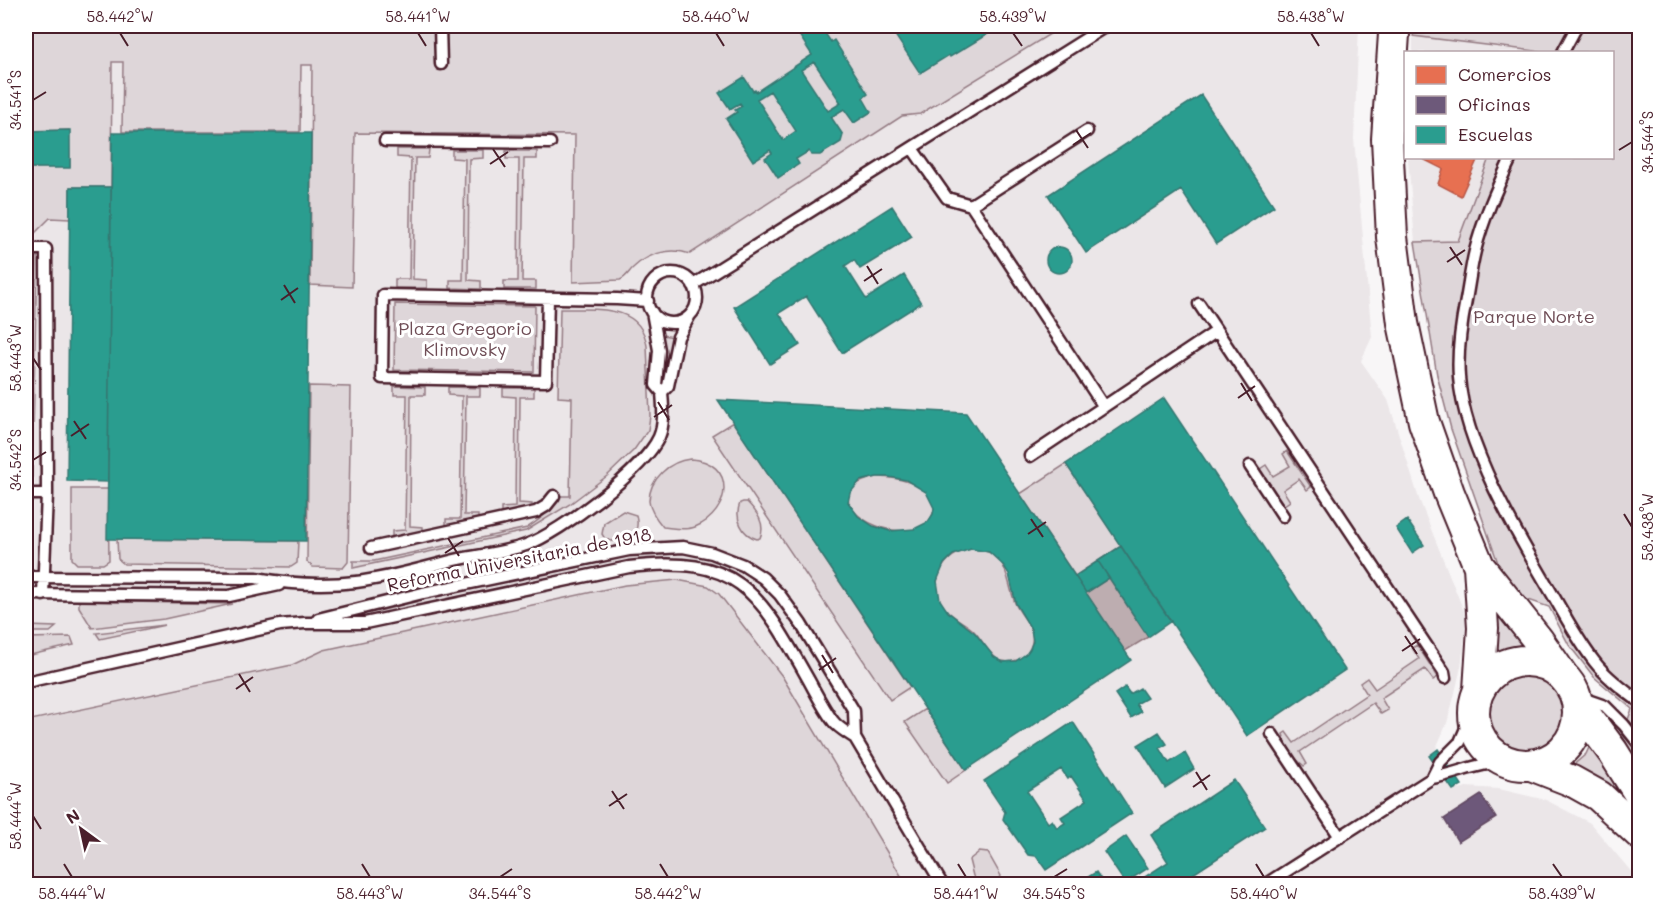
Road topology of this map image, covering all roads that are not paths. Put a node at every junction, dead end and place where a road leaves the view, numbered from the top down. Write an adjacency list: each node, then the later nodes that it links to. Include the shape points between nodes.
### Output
1 (440, 26): 6 (lane)
2 (1106, 26): 10 (lane)
3 (1577, 26): 5 (lane)
4 (1394, 28): 30 (main road, via 1388,162 1403,323 1424,422)
5 (1564, 51)
6 (441, 64)
7 (1087, 131): 12 (lane)
8 (385, 141): 9 (lane)
9 (550, 143)
10 (912, 148): 12 (lane, via 946,198); 14 (lane)
11 (1511, 159): 41 (lane, via 1475,251 1459,348 1464,410 1498,494 1580,641 1599,668)
12 (971, 205): 22 (lane)
13 (26, 249): 26 (lane, via 46,249)
14 (693, 285): 16 (lane, via 680,275 664,275 652,285); 19 (lane, via 696,305)
15 (548, 298): 15 (lane, via 383,296 382,378 546,381); 16 (lane)
16 (648, 301): 18 (lane)
17 (1199, 304): 20 (lane)
18 (652, 312): 19 (lane, via 665,322); 21 (lane, via 659,350 656,385)
19 (689, 317): 21 (lane, via 678,337 668,386)
20 (1217, 332): 22 (lane); 37 (lane)
21 (662, 392): 33 (lane, via 663,420 655,445 606,493 556,530 525,545 356,582)
22 (1104, 407): 23 (lane)
23 (1030, 456)
24 (1250, 466): 28 (lane)
25 (26, 494): 26 (lane)
26 (47, 494): 32 (lane)
27 (554, 496): 29 (lane, via 536,512)
28 (1283, 516)
29 (371, 548)
30 (1479, 566): 39 (main road, via 1538,640); 40 (main road, via 1483,628)
31 (26, 577): 32 (lane)
32 (44, 577): 33 (lane, via 256,578); 35 (lane)
33 (286, 584): 35 (lane, via 229,596)
34 (26, 594): 35 (lane)
35 (43, 595)
36 (305, 623): 38 (lane, Reforma Universitaria de 1918, via 254,630); 43 (lane, Reforma Universitaria de 1918, via 365,623 629,567 660,563 706,568 732,578 764,607 834,722); 43 (lane, Reforma Universitaria de 1918, via 629,550 683,547 712,553 753,571 780,595 854,711)
37 (1445, 678)
38 (26, 682)
39 (1572, 692): 40 (main road, via 1546,664 1527,660 1508,664 1491,674); 44 (lane, via 1605,706); 45 (main road, via 1577,722 1572,738 1547,760); 47 (main road)
40 (1476, 701): 45 (main road, via 1476,729 1483,744 1495,756); 46 (lane, via 1460,742 1440,762)
41 (1640, 702)
42 (1272, 734): 49 (lane)
43 (855, 738): 50 (lane, Reforma Universitaria de 1918)
44 (1640, 745)
45 (1521, 764): 46 (lane, via 1479,764); 48 (main road, via 1572,781 1599,796)
46 (1432, 778): 49 (lane)
47 (1640, 795)
48 (1640, 834)
49 (1340, 837): 51 (lane)
50 (942, 885)
51 (1266, 885)

